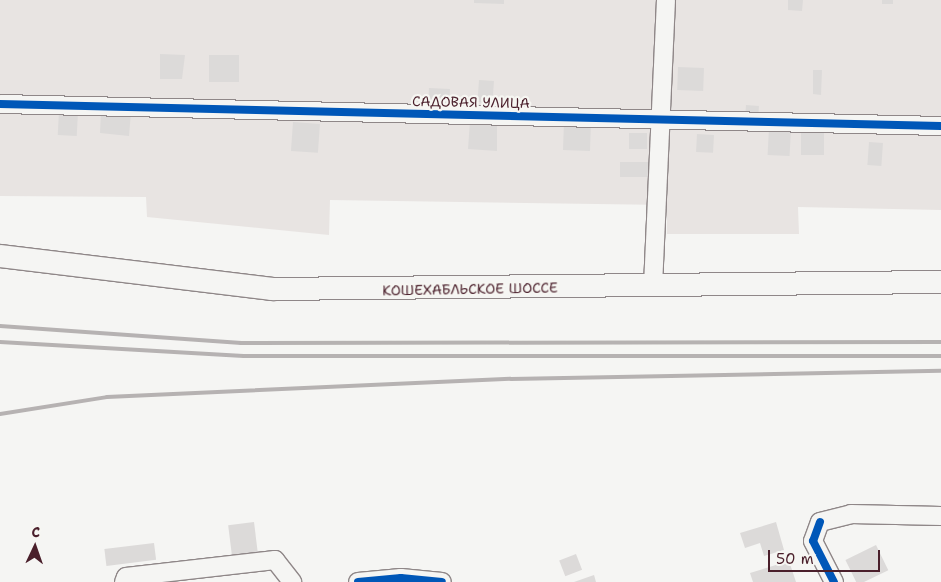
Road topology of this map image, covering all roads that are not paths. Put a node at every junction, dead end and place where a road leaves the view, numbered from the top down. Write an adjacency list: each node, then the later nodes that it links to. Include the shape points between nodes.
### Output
1 (666, 0): 3 (street)
2 (0, 104): 3 (street, САДОВАЯ УЛИЦА)
3 (663, 119): 4 (street, САДОВАЯ УЛИЦА); 7 (street)
4 (941, 126)
5 (0, 256): 7 (main road, КОШЕХАБЛЬСКОЕ ШОССЕ, via 272,288)
6 (941, 282): 7 (main road, КОШЕХАБЛЬСКОЕ ШОССЕ)
7 (653, 286)
8 (941, 516): 14 (street, via 851,514 820,522 813,540)
9 (209, 574): 10 (street, via 126,577); 11 (street, via 275,560)
10 (124, 582)
11 (292, 582)
12 (358, 582): 13 (street, via 401,578)
13 (442, 582)
14 (834, 582)

